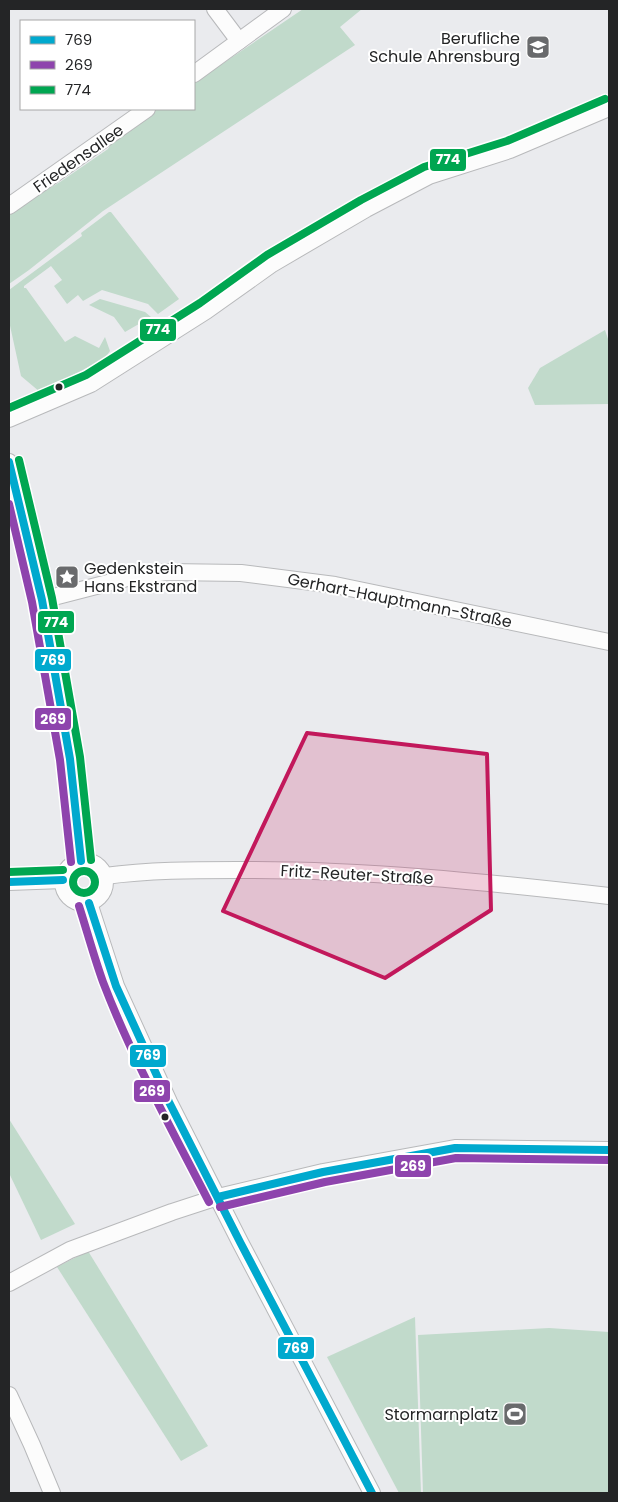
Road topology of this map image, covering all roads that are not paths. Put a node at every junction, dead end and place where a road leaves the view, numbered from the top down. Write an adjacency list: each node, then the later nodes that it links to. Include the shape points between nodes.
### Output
1 (215, 9): 3 (street)
2 (283, 9): 3 (street)
3 (239, 41): 4 (street)
4 (195, 73)
5 (609, 108): 8 (street, via 510,150 429,176 374,204 272,264 206,311 90,384)
6 (146, 110): 7 (street, Friedensallee)
7 (9, 206)
8 (9, 419)
9 (9, 462): 10 (street)
10 (42, 600): 11 (street, Gerhart-Hauptmann-Straße, via 135,576 167,572 241,573 335,585); 12 (street, via 70,759)
11 (609, 642)
12 (81, 861): 13 (street, via 96,864); 14 (street, via 68,868)
13 (105, 876): 16 (street, Fritz-Reuter-Straße, via 154,870 286,869 433,877); 17 (street, via 103,892)
14 (63, 880): 15 (street); 17 (street, via 64,890 72,900)
15 (9, 882)
16 (609, 896)
17 (90, 903): 19 (street, via 116,986 138,1037)
18 (609, 1150): 19 (street, via 455,1148 323,1172)
19 (218, 1197): 20 (street, via 70,1250); 23 (street)
20 (9, 1283)
21 (9, 1395): 22 (street)
22 (52, 1493)
23 (372, 1493)

